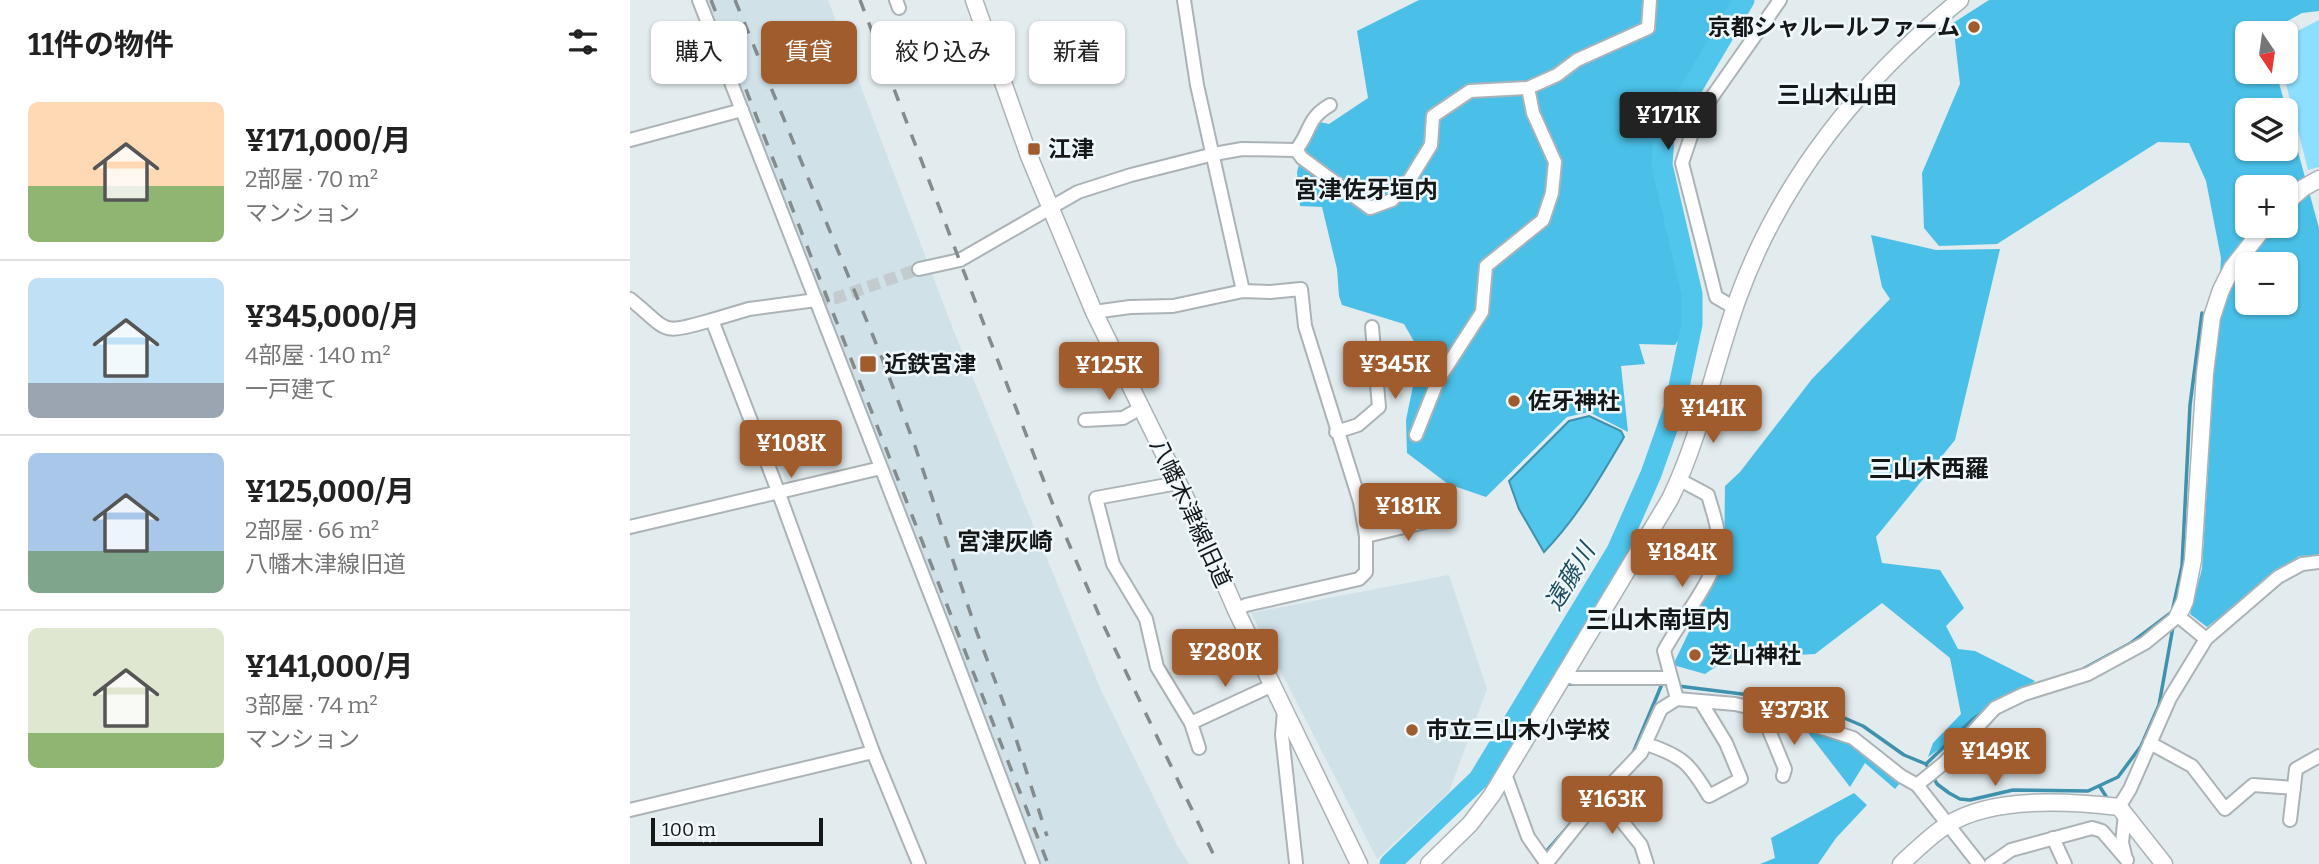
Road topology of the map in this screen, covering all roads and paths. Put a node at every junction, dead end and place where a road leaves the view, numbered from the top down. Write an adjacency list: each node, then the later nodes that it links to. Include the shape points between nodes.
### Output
1 (699, 0): 9 (street)
2 (974, 0): 15 (street, 八幡木津線旧道)
3 (1650, 0): 7 (street, via 1648,28)
4 (1780, 0): 21 (street, via 1705,107 1682,163 1716,297)
5 (1960, 0): 21 (street, via 1893,59 1833,127 1781,206)
6 (1186, 1): 12 (street, via 1197,85)
7 (1528, 88): 11 (street, via 1470,92 1433,116 1431,145 1410,179 1392,200 1370,208); 28 (street, via 1532,113 1555,162 1543,220 1486,265 1482,312 1438,380)
8 (1330, 105): 11 (street, via 1311,120)
9 (741, 110): 10 (street); 20 (street)
10 (630, 140)
11 (1296, 150): 12 (street, via 1242,149)
12 (1214, 154): 15 (street, via 1079,192); 18 (street)
13 (2319, 179): 14 (street)
14 (2298, 192)
15 (1051, 210): 17 (street, via 960,260); 22 (street, 八幡木津線旧道)
16 (2256, 238): 38 (street, via 2232,268 2212,317 2193,560)
17 (919, 269)
18 (1243, 290): 22 (street, via 1173,306); 27 (street, via 1301,289 1305,326)
19 (630, 299): 23 (street, via 662,328 675,330)
20 (816, 300): 23 (street, via 749,309); 29 (street)
21 (1735, 308): 30 (street)
22 (1094, 312): 25 (street, 八幡木津線旧道)
23 (712, 320): 32 (street)
24 (1372, 327): 27 (street, via 1379,407 1358,425)
25 (1141, 408): 26 (street, via 1123,418); 31 (street, 八幡木津線旧道)
26 (1085, 420)
27 (1336, 432): 35 (street, via 1360,502)
28 (1416, 435)
29 (881, 468): 32 (street); 64 (street)
30 (1679, 480): 40 (street); 42 (street, via 1707,495 1717,525 1718,551 1709,577 1664,651)
31 (1178, 483): 37 (street, 八幡木津線旧道); 46 (street, via 1096,498 1113,564 1146,619 1157,667)
32 (778, 491): 34 (street); 50 (street)
33 (1442, 518): 35 (street)
34 (630, 527)
35 (1366, 536): 37 (street, via 1366,572 1359,579)
36 (2319, 562): 39 (street, via 2302,564 2278,577)
37 (1236, 610): 41 (street, 八幡木津線旧道)
38 (2178, 616): 39 (street); 54 (street, via 2145,643 2088,674 1995,708)
39 (2206, 639): 47 (street, via 2170,698)
40 (1565, 675): 42 (street); 52 (street)
41 (1273, 685): 44 (street, 八幡木津線旧道); 46 (street)
42 (1674, 688): 43 (street); 48 (street)
43 (1701, 702): 45 (street); 48 (street, via 1741,779 1709,796 1692,768 1671,752)
44 (1284, 706): 65 (street, via 1282,735); 66 (street, 八幡木津線旧道)
45 (1767, 712): 53 (street, via 1766,723 1785,769); 54 (street, via 1853,737)
46 (1191, 723): 49 (street)
47 (2150, 743): 55 (street, via 2192,766 2225,809 2253,785); 58 (street)
48 (1646, 744): 56 (street)
49 (1199, 748)
50 (873, 752): 57 (street); 63 (street)
51 (2319, 756): 55 (street, via 2296,769)
52 (1505, 774): 67 (street, via 1470,824); 68 (street, via 1528,837)
53 (1783, 776)
54 (1917, 785): 60 (street)
55 (2294, 788): 59 (street)
56 (1601, 795): 68 (street); 69 (street, via 1641,845)
57 (630, 810)
58 (2122, 811): 60 (street, via 2062,803 1998,806); 62 (street, via 2122,843); 74 (street)
59 (2290, 820)
60 (1947, 824): 70 (street); 71 (street)
61 (2053, 838): 62 (street, via 2092,828 2102,831); 72 (street, via 2011,850); 73 (street)
62 (2128, 862)
63 (919, 864)
64 (1032, 864)
65 (1297, 864)
66 (1359, 864)
67 (1429, 864)
68 (1546, 864)
69 (1647, 864)
70 (1901, 864)
71 (1979, 864)
72 (1991, 864)
73 (2065, 864)
74 (2164, 864)

